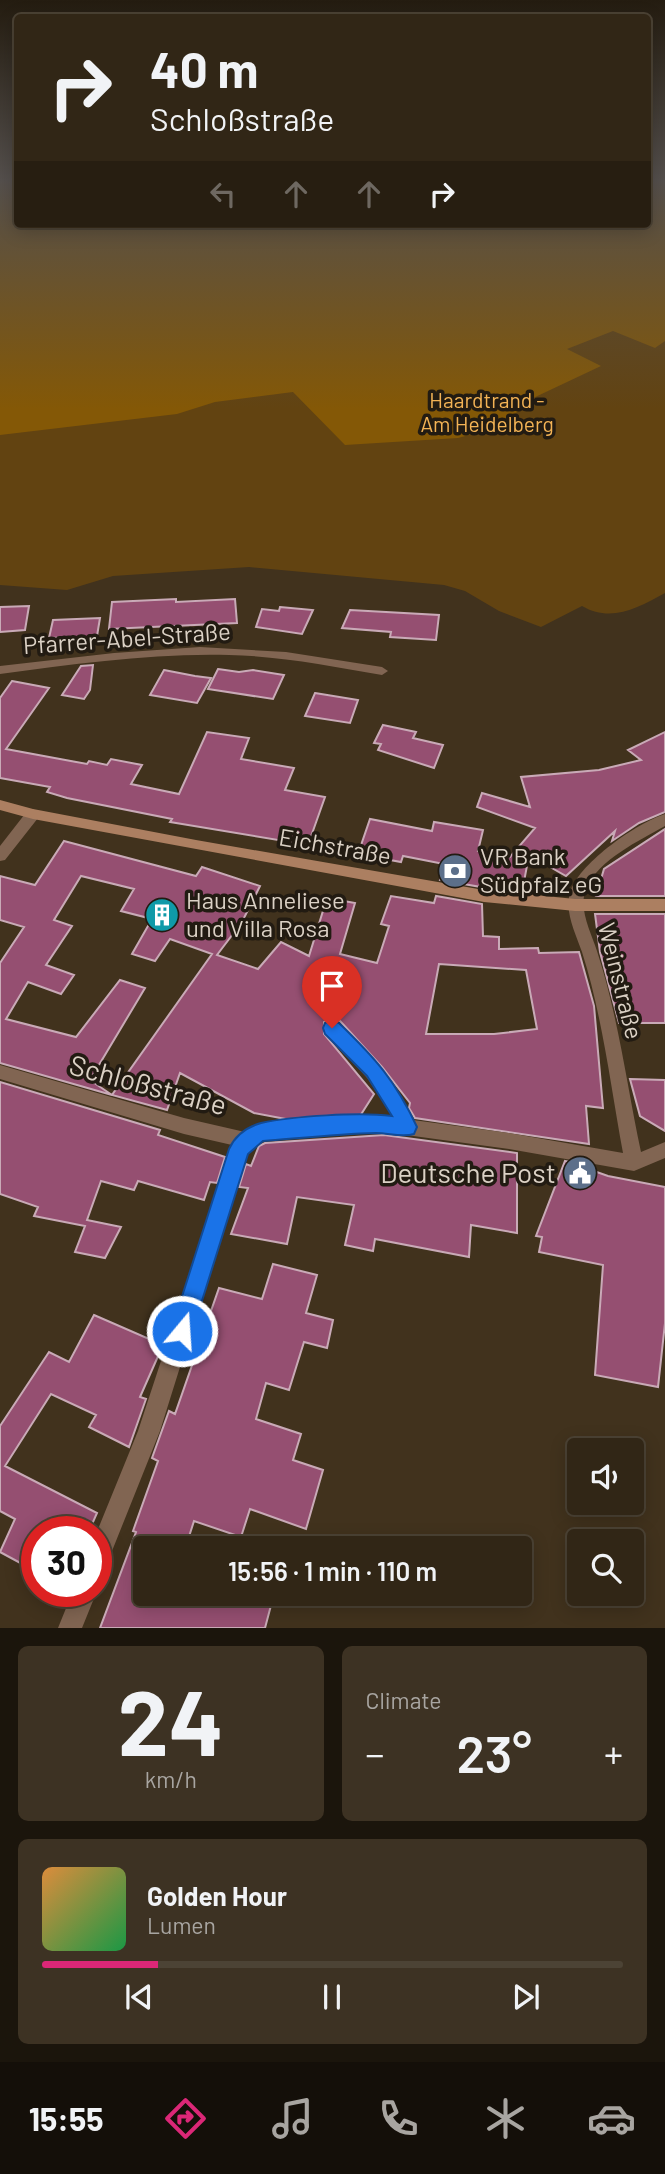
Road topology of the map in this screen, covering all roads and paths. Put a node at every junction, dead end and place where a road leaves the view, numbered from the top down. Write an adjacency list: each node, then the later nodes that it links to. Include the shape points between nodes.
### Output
1 (0, 670): 2 (street, Pfarrer-Abel-Straße, via 228,651)
2 (382, 671)
3 (0, 805): 4 (street, Eichstraße)
4 (33, 814): 6 (street); 7 (street, Eichstraße, via 471,894)
5 (665, 819): 7 (street, Weinstraße, via 598,864 580,886)
6 (0, 856)
7 (575, 905): 8 (street, Eichstraße); 14 (street, Weinstraße, via 596,971)
8 (665, 905)
9 (332, 1028): 11 (street, via 382,1080)
10 (0, 1072): 12 (street, Schloßstraße)
11 (407, 1127): 12 (street, Schloßstraße, via 333,1126 261,1132); 14 (street, Schloßstraße)
12 (247, 1140): 15 (street, via 239,1149 149,1431)
13 (665, 1150): 14 (street)
14 (634, 1163)
15 (112, 1523)
16 (79, 1607): 17 (street)
17 (70, 1628)

